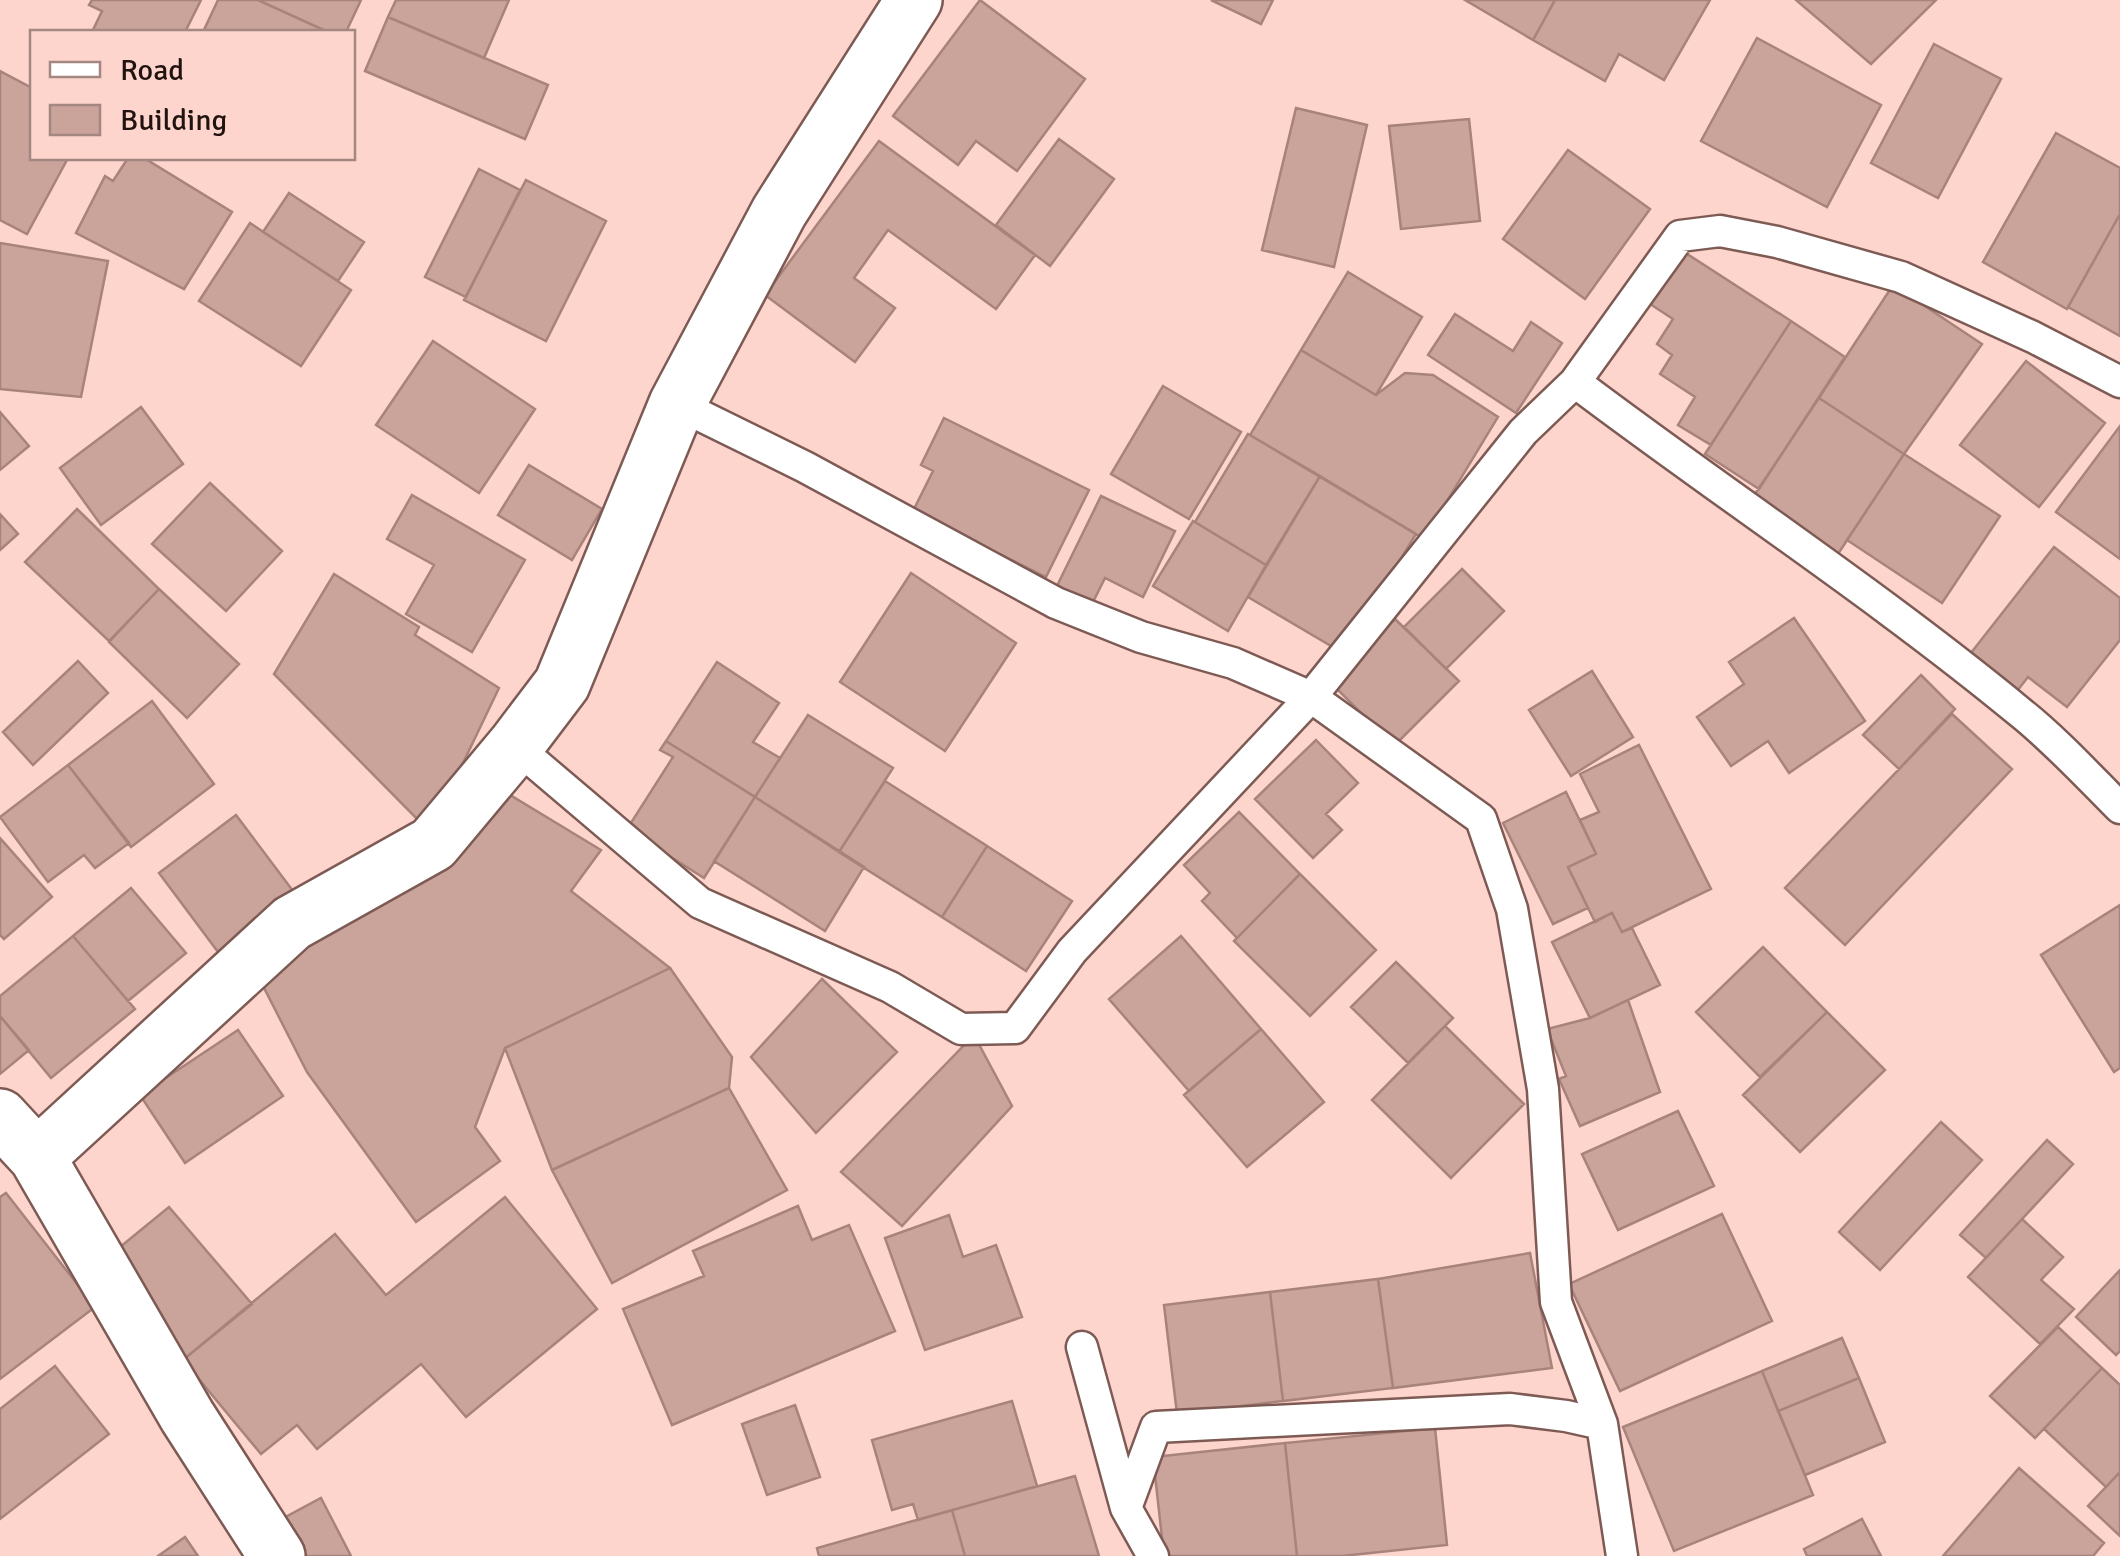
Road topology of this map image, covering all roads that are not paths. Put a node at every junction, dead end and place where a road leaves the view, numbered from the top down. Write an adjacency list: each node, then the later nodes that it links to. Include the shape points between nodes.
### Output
1 (914, 0): 4 (street, via 779,212)
2 (1575, 382): 3 (lane, via 1680,236 1720,231 1901,276); 5 (lane, via 1523,432); 7 (lane, via 2025,715)
3 (2120, 382)
4 (677, 404): 5 (lane, via 1056,603 1233,663); 6 (street, via 562,684)
5 (1310, 697): 6 (lane, via 1072,950 1015,1028 961,1029 890,987 700,903); 11 (lane, via 1480,819 1512,909 1542,1089 1556,1302)
6 (515, 746): 9 (street, via 433,844 292,922)
7 (2120, 808)
8 (0, 1117): 9 (street)
9 (37, 1157): 13 (street)
10 (1082, 1347): 12 (lane)
11 (1602, 1424): 12 (lane, via 1510,1410 1156,1427); 15 (lane)
12 (1126, 1508): 14 (lane)
13 (277, 1556)
14 (1153, 1556)
15 (1622, 1556)

